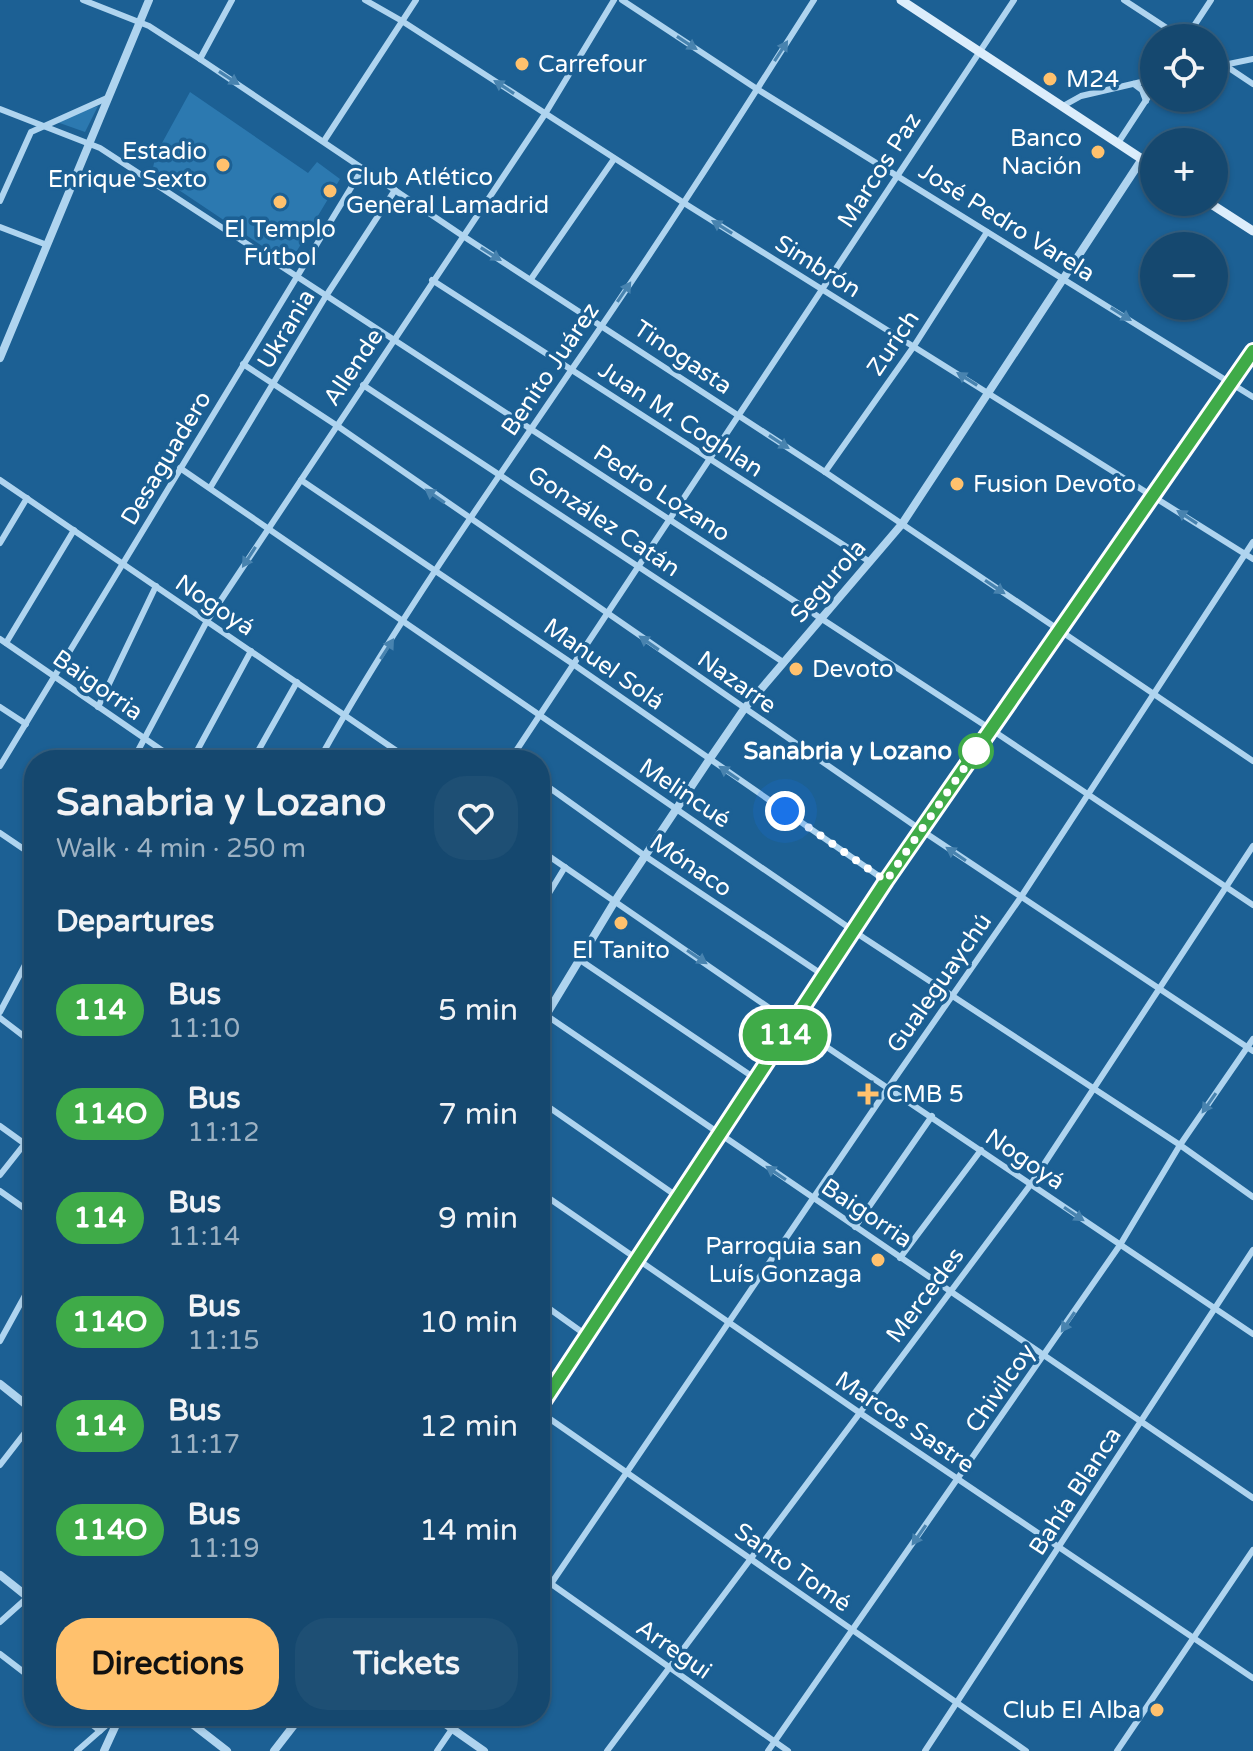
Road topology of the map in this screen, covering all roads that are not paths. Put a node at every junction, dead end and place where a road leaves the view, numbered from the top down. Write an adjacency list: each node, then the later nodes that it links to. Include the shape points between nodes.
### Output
1 (83, 0): 14 (street, Tinogasta)
2 (149, 0): 14 (street)
3 (232, 0): 18 (street)
4 (365, 0): 13 (street, Simbrón)
5 (416, 0): 13 (street)
6 (614, 0): 31 (street, Allende)
7 (622, 0): 26 (street, José Pedro Varela, one-way to 26)
8 (814, 0): 26 (street, Benito Juárez, one-way to 8)
9 (901, 0): 17 (main road)
10 (1014, 0): 17 (street, Marcos Paz)
11 (1124, 0): 15 (street)
12 (1211, 0): 16 (street)
13 (402, 21): 31 (street, Simbrón, one-way to 13); 33 (street)
14 (139, 22): 18 (street, Tinogasta); 27 (street)
15 (1162, 24)
16 (1194, 24)
17 (980, 52): 28 (main road); 40 (street, Marcos Paz)
18 (200, 59): 33 (street, Tinogasta, one-way to 33)
19 (1253, 59): 20 (street)
20 (1228, 64)
21 (1228, 68): 24 (street)
22 (1140, 82): 23 (street)
23 (1134, 84): 25 (street); 28 (street, via 1081,96)
24 (1253, 84)
25 (1140, 88)
26 (757, 89): 40 (street, José Pedro Varela); 43 (street, Benito Juárez)
27 (107, 98): 32 (street); 34 (street)
28 (1063, 106): 35 (main road)
29 (0, 109): 32 (street, Pedro Lozano)
30 (1140, 110): 35 (street)
31 (545, 114): 37 (street, Simbrón); 48 (street, Allende)
32 (43, 126): 34 (street, Pedro Lozano); 42 (street, via 31,132)
33 (324, 141): 39 (street, Tinogasta)
34 (88, 143): 49 (street); 50 (street, Pedro Lozano)
35 (1118, 143): 36 (main road)
36 (1140, 158)
37 (614, 159): 43 (street, Simbrón); 52 (street)
38 (1140, 162): 51 (street, Segurola)
39 (363, 168): 41 (street, Tinogasta); 50 (street, Desaguadero)
40 (897, 175): 47 (street, José Pedro Varela); 54 (street, Marcos Paz)
41 (395, 190): 48 (street, Tinogasta); 55 (street, Ukrania)
42 (0, 201)
43 (684, 203): 54 (street, Simbrón, one-way to 43); 56 (street, Benito Juárez, one-way to 43)
44 (1228, 215): 46 (main road)
45 (0, 227): 49 (street)
46 (1253, 231)
47 (987, 232): 51 (street, José Pedro Varela); 58 (street, Zurich)
48 (463, 236): 52 (street, Tinogasta, one-way to 52); 53 (street, Allende)
49 (47, 245): 59 (street)
50 (296, 277): 55 (street, Pedro Lozano); 62 (street, Desaguadero)
51 (1064, 278): 64 (street, José Pedro Varela, one-way to 64); 67 (street, Segurola)
52 (531, 279): 56 (street, Tinogasta)
53 (432, 280): 57 (street, Allende); 63 (street, Juan M. Coghlan)
54 (822, 290): 58 (street, Simbrón); 69 (street, Marcos Paz)
55 (326, 296): 57 (street, Pedro Lozano); 65 (street, Ukrania)
56 (602, 325): 63 (street, Benito Juárez); 69 (street, Tinogasta)
57 (394, 338): 66 (street, Allende); 71 (street, Pedro Lozano)
58 (914, 346): 67 (street, Simbrón, one-way to 58); 74 (street, Zurich)
59 (2, 348): 61 (street)
60 (1253, 351): 64 (street)
61 (0, 358)
62 (243, 364): 65 (street, Nazarre); 73 (street, Desaguadero)
63 (571, 370): 71 (street, Benito Juárez); 72 (street, Juan M. Coghlan)
64 (1231, 383): 68 (street, José Pedro Varela); 79 (street)
65 (273, 385): 70 (street, Nazarre); 78 (street, Ukrania)
66 (363, 385): 70 (street, Allende); 75 (street, González Catán)
67 (988, 393): 79 (street, Simbrón); 83 (street, Segurola)
68 (1253, 397)
69 (738, 416): 72 (street, Marcos Paz); 74 (street, Tinogasta, one-way to 74)
70 (336, 425): 77 (street, Allende); 82 (street, Nazarre, one-way to 70)
71 (530, 428): 75 (street, Benito Juárez); 81 (street, Pedro Lozano)
72 (710, 459): 81 (street, Marcos Paz); 90 (street, Juan M. Coghlan)
73 (180, 468): 78 (street, Melincué); 91 (street, Desaguadero)
74 (825, 472): 83 (street, Tinogasta)
75 (501, 474): 82 (street, Benito Juárez); 92 (street, González Catán)
76 (0, 480): 80 (street, Nogoyá)
77 (301, 480): 84 (street, Allende); 93 (street, Manuel Solá)
78 (210, 488): 84 (street, Melincué)
79 (1154, 496): 88 (street, Simbrón, one-way to 79); 99 (street)
80 (27, 498): 85 (street, Nogoyá); 87 (street)
81 (670, 519): 92 (street, Marcos Paz); 96 (street, Pedro Lozano)
82 (470, 520): 93 (street, Benito Juárez); 95 (street, Nazarre)
83 (902, 524): 90 (street, Segurola); 99 (street, Tinogasta, one-way to 99)
84 (267, 528): 97 (street, Allende, one-way to 97); 98 (street, Melincué)
85 (74, 530): 91 (street, Nogoyá); 100 (street)
86 (1253, 542): 88 (street, Gualeguaychú)
87 (0, 543)
88 (1245, 554): 89 (street, Simbrón); 106 (street, Gualeguaychú)
89 (1253, 559)
90 (870, 562): 96 (street, Segurola)
91 (123, 564): 94 (street, Nogoyá); 104 (street, Desaguadero)
92 (639, 565): 95 (street, Marcos Paz); 102 (street, González Catán)
93 (437, 571): 98 (street, Benito Juárez); 103 (street, Manuel Solá)
94 (156, 586): 97 (street, Nogoyá); 108 (street)
95 (607, 614): 103 (street, Marcos Paz); 109 (street, Nazarre, one-way to 95)
96 (822, 618): 102 (street, Segurola); 113 (street, Pedro Lozano)
97 (207, 621): 101 (street, Nogoyá); 114 (street, Allende)
98 (403, 623): 110 (street, Benito Juárez, one-way to 98); 111 (street, Melincué)
99 (1060, 632): 106 (street, Tinogasta); 113 (street)
100 (3, 641): 104 (street, Baigorria)
101 (251, 651): 105 (street, Nogoyá); 117 (street)
102 (783, 662): 109 (street, Segurola)
103 (573, 664): 111 (street, Marcos Paz); 122 (street, Manuel Solá)
104 (54, 677): 108 (street, Baigorria); 112 (street, Desaguadero)
105 (297, 682): 110 (street, Nogoyá); 118 (street)
106 (1154, 693): 123 (street, Tinogasta); 126 (street, Gualeguaychú)
107 (0, 707): 112 (street)
108 (98, 707): 114 (street, Baigorria)
109 (744, 709): 122 (street, Segurola); 128 (street, Nazarre)
110 (345, 714): 119 (street, Benito Juárez); 120 (street, Nogoyá)
111 (539, 716): 121 (street, Marcos Paz); 127 (street, Melincué)
112 (26, 724): 124 (street, Desaguadero)
113 (992, 730): 126 (street, Pedro Lozano); 128 (street)
114 (144, 739): 115 (street, Allende); 116 (street, Baigorria)
115 (138, 750)
116 (161, 750)
117 (197, 750)
118 (259, 750)
119 (325, 750)
120 (390, 750)
121 (517, 750)
122 (709, 760): 127 (street, Segurola); 135 (street, Manuel Solá, one-way to 122)
123 (1253, 761)
124 (0, 766)
125 (550, 788): 132 (street, Mónaco)
126 (1089, 795): 136 (street, Pedro Lozano); 138 (street, Gualeguaychú)
127 (677, 809): 132 (street, Segurola); 141 (street, Melincué)
128 (921, 830): 135 (street); 138 (street, Nazarre, one-way to 128)
129 (0, 833): 131 (street)
130 (1253, 846): 136 (street, Mercedes)
131 (24, 849)
132 (645, 856): 139 (street, Segurola); 144 (street, Mónaco)
133 (550, 857): 134 (street, Nogoyá)
134 (565, 867): 137 (street); 139 (street, Nogoyá)
135 (886, 881): 141 (street)
136 (1226, 887): 140 (street, Pedro Lozano); 145 (street, Mercedes)
137 (550, 892)
138 (1021, 897): 145 (street, Nazarre); 146 (street, Gualeguaychú)
139 (615, 901): 142 (street, Segurola); 150 (street, Nogoyá, one-way to 150)
140 (1253, 905)
141 (853, 930): 144 (street); 146 (street, Melincué)
142 (580, 960): 147 (street, Segurola); 154 (street)
143 (24, 968): 148 (street)
144 (823, 975): 150 (street)
145 (1162, 988): 153 (street, Nazarre); 156 (street, Mercedes)
146 (951, 995): 155 (street, Gualeguaychú); 156 (street, Melincué)
147 (550, 1003)
148 (0, 1015): 151 (street)
149 (550, 1018): 160 (street, Baigorria)
150 (793, 1024): 154 (street); 155 (street, Nogoyá)
151 (24, 1035)
152 (1253, 1039): 153 (street, Chivilcoy)
153 (1250, 1049): 163 (street, Chivilcoy, one-way to 163)
154 (756, 1079): 160 (street)
155 (888, 1088): 158 (street, Nogoyá); 170 (street, Gualeguaychú)
156 (1095, 1090): 163 (street, Melincué); 166 (street, Mercedes)
157 (550, 1108): 168 (street)
158 (932, 1116): 164 (street, Nogoyá); 173 (street)
159 (0, 1126): 161 (street)
160 (719, 1135): 168 (street); 170 (street, Baigorria, one-way to 160)
161 (24, 1143)
162 (24, 1145): 165 (street)
163 (1180, 1145): 169 (street, Melincué); 174 (street, Chivilcoy)
164 (981, 1150): 166 (street, Nogoyá); 176 (street)
165 (0, 1175)
166 (1031, 1184): 174 (street, Nogoyá, one-way to 174); 178 (street, Mercedes)
167 (0, 1191): 172 (street)
168 (678, 1197): 177 (street)
169 (1253, 1197)
170 (814, 1198): 173 (street, Baigorria); 182 (street, Gualeguaychú)
171 (550, 1199): 177 (street, Marcos Sastre)
172 (24, 1208)
173 (855, 1227): 176 (street, Baigorria)
174 (1120, 1245): 180 (street, Nogoyá); 186 (street, Chivilcoy, one-way to 186)
175 (1253, 1250): 180 (street, Bahía Blanca)
176 (900, 1258): 178 (street, Baigorria)
177 (636, 1260): 182 (street, Marcos Sastre); 184 (street)
178 (949, 1292): 186 (street, Baigorria); 190 (street, Mercedes)
179 (24, 1297): 185 (street)
180 (1216, 1308): 183 (street, Nogoyá); 192 (street, Bahía Blanca)
181 (550, 1309): 184 (street)
182 (729, 1323): 190 (street, Marcos Sastre); 195 (street, Gualeguaychú)
183 (1253, 1334)
184 (586, 1335): 188 (street)
185 (0, 1341)
186 (1045, 1355): 192 (street, Baigorria); 196 (street, Chivilcoy)
187 (0, 1384): 189 (street)
188 (550, 1394)
189 (24, 1403)
190 (860, 1413): 196 (street, Marcos Sastre); 200 (street, Mercedes)
191 (550, 1417): 195 (street, Santo Tomé)
192 (1142, 1421): 197 (street, Baigorria); 198 (street, Bahía Blanca)
193 (24, 1434): 194 (street)
194 (0, 1465)
195 (627, 1473): 200 (street, Santo Tomé); 202 (street, Gualeguaychú)
196 (958, 1479): 198 (street, Marcos Sastre); 206 (street, Chivilcoy, one-way to 206)
197 (1253, 1498)
198 (1059, 1547): 207 (street, Marcos Sastre); 212 (street, Bahía Blanca)
199 (1253, 1550): 207 (street)
200 (752, 1559): 206 (street, Santo Tomé); 209 (street, Mercedes)
201 (0, 1575): 203 (street)
202 (551, 1584): 209 (street, Arregui)
203 (24, 1594)
204 (24, 1605): 205 (street)
205 (0, 1622)
206 (853, 1630): 212 (street, Santo Tomé); 222 (street, Chivilcoy)
207 (1194, 1639): 211 (street, Marcos Sastre); 234 (street)
208 (0, 1654): 210 (street)
209 (670, 1668): 222 (street, Arregui); 229 (street, Mercedes)
210 (24, 1672)
211 (1253, 1678)
212 (957, 1704): 232 (street, Bahía Blanca); 233 (street, Santo Tomé)
213 (94, 1726): 221 (street)
214 (106, 1726): 221 (street)
215 (115, 1726): 224 (street)
216 (195, 1726): 225 (street)
217 (293, 1726): 226 (street)
218 (449, 1726): 220 (street)
219 (455, 1726): 220 (street)
220 (453, 1729): 227 (street); 228 (street)
221 (100, 1731): 223 (street)
222 (775, 1742): 230 (street, Chivilcoy); 231 (street, Arregui)
223 (77, 1751)
224 (104, 1751)
225 (227, 1751)
226 (274, 1751)
227 (437, 1751)
228 (484, 1751)
229 (607, 1751)
230 (768, 1751)
231 (788, 1751)
232 (925, 1751)
233 (1026, 1751)
234 (1117, 1751)

